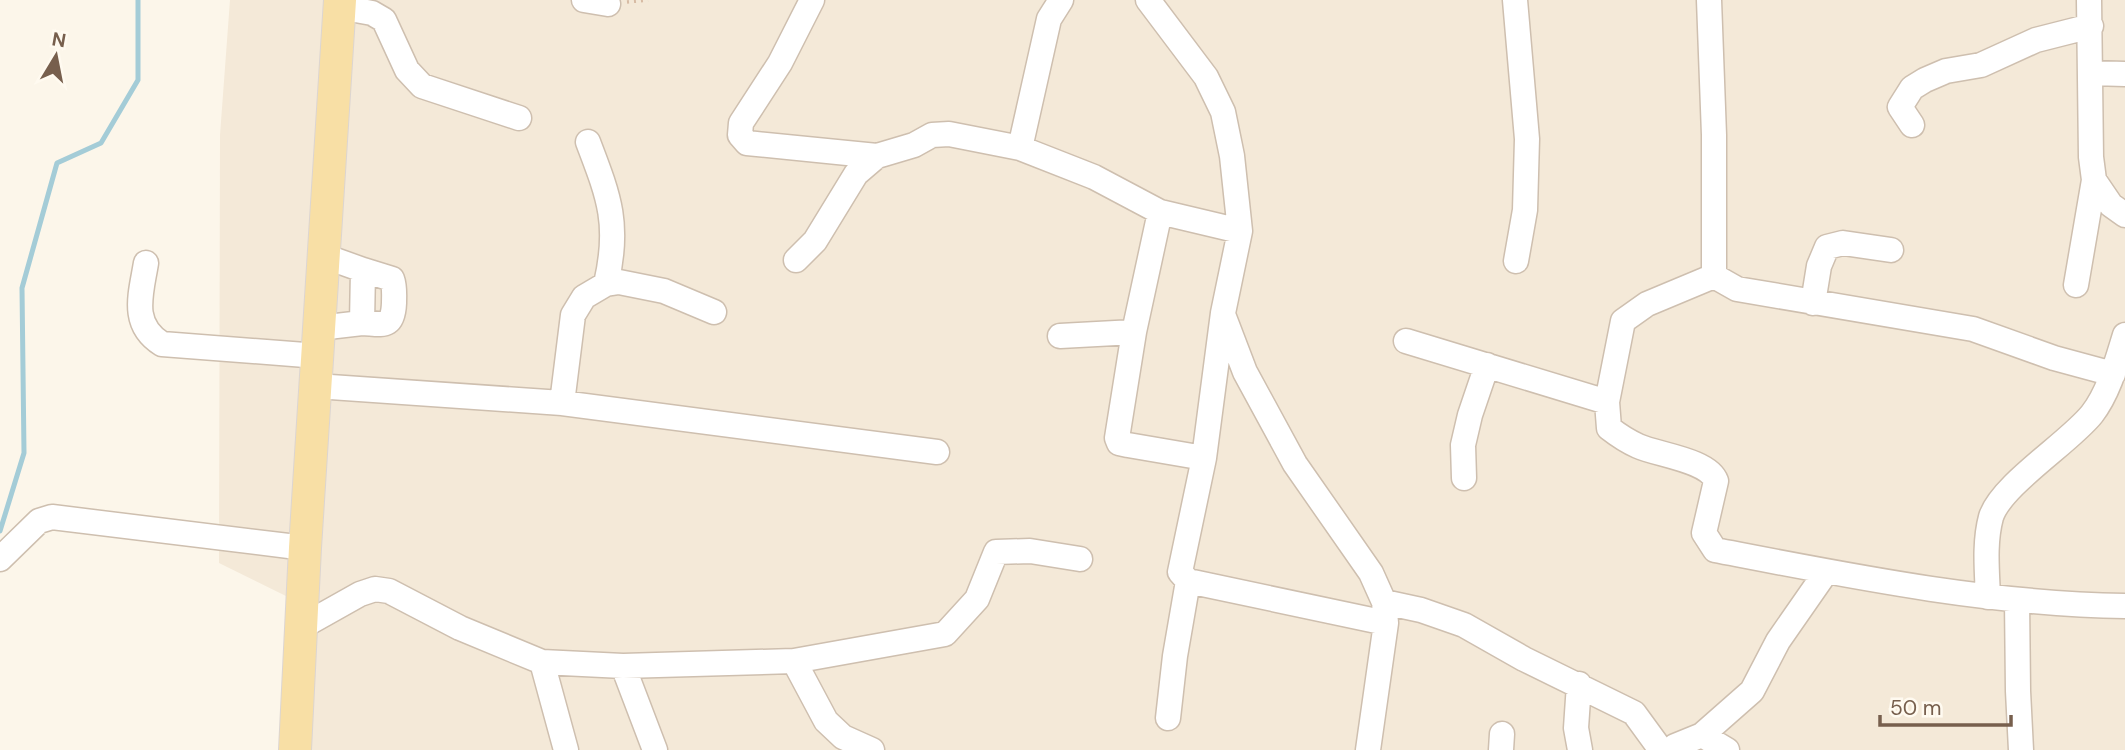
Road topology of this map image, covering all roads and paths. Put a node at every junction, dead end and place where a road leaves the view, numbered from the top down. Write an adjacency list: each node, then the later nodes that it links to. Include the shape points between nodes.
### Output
1 (812, 0): 15 (street, via 780,64 741,123 740,135 747,143)
2 (1061, 0): 14 (street, via 1049,19)
3 (1148, 0): 19 (street, via 1206,77 1223,112)
4 (1515, 0): 23 (street, via 1527,139 1525,210)
5 (1709, 0): 25 (street)
6 (2089, 0): 8 (street)
7 (340, 4): 11 (street, via 384,20 407,70 422,86); 21 (main road)
8 (2091, 26): 9 (street); 12 (street, via 2036,40 1981,65 1925,80 1912,88 1899,107)
9 (2091, 73): 10 (street); 16 (street)
10 (2125, 74)
11 (519, 118)
12 (1912, 125)
13 (587, 142): 26 (street, via 608,196 614,240)
14 (1020, 148): 15 (street, via 950,134 932,135); 17 (street, via 1094,177)
15 (877, 156): 22 (street, via 856,174 815,240)
16 (2094, 180): 18 (street, via 2111,205); 27 (street)
17 (1160, 212): 19 (street); 31 (street)
18 (2125, 215)
19 (1240, 231): 30 (street)
20 (1891, 250): 28 (street, via 1843,243 1827,247)
21 (324, 256): 35 (main road); 35 (street, via 392,279 393,318 389,323 362,323)
22 (796, 260)
23 (1516, 261)
24 (146, 263): 35 (street, via 140,318 152,338 162,344)
25 (1714, 276): 28 (street, via 1737,289); 38 (street, via 1647,304 1623,321)
26 (606, 284): 29 (street, via 619,282 664,291); 39 (street, via 584,297 573,315)
27 (2076, 285)
28 (1813, 303): 37 (street, via 1973,329)
29 (714, 313)
30 (1223, 313): 41 (street); 51 (street, via 1244,372 1295,464 1365,564)
31 (1134, 332): 33 (street); 41 (street, via 1119,443)
32 (2125, 335): 37 (street)
33 (1060, 336)
34 (1406, 341): 36 (street)
35 (318, 357): 39 (street); 43 (main road)
36 (1487, 365): 38 (street); 42 (street, via 1463,446)
37 (2113, 374): 48 (street, via 2092,414 2006,495 1992,515 1986,556)
38 (1607, 402): 46 (street, via 1609,428 1619,436 1713,474 1716,481 1704,533 1715,550)
39 (562, 403): 40 (street)
40 (937, 452)
41 (1204, 458): 47 (street, via 1181,562 1180,572)
42 (1464, 478)
43 (305, 548): 44 (street, via 52,517 39,521); 52 (main road)
44 (0, 559)
45 (1080, 559): 53 (street, via 1030,551 996,552 977,599 944,634)
46 (1826, 572): 48 (street); 58 (street, via 1778,641 1752,691)
47 (1188, 581): 51 (street); 57 (street)
48 (1988, 597): 49 (street)
49 (2017, 600): 50 (street); 68 (street)
50 (2125, 606)
51 (1385, 612): 56 (street, via 1421,610 1464,625); 63 (street)
52 (303, 626): 54 (street, via 360,594 389,591); 59 (main road)
53 (794, 661): 55 (street); 62 (street, via 827,721 843,737)
54 (542, 663): 55 (street); 60 (street)
55 (623, 666): 61 (street)
56 (1579, 684): 64 (street, via 1576,728); 65 (street, via 1634,713)
57 (1168, 718)
58 (1702, 735): 66 (street); 67 (street)
59 (295, 750)
60 (566, 750)
61 (655, 750)
62 (872, 750)
63 (1368, 750)
64 (1580, 750)
65 (1661, 750)
66 (1671, 750)
67 (1727, 750)
68 (2021, 750)

